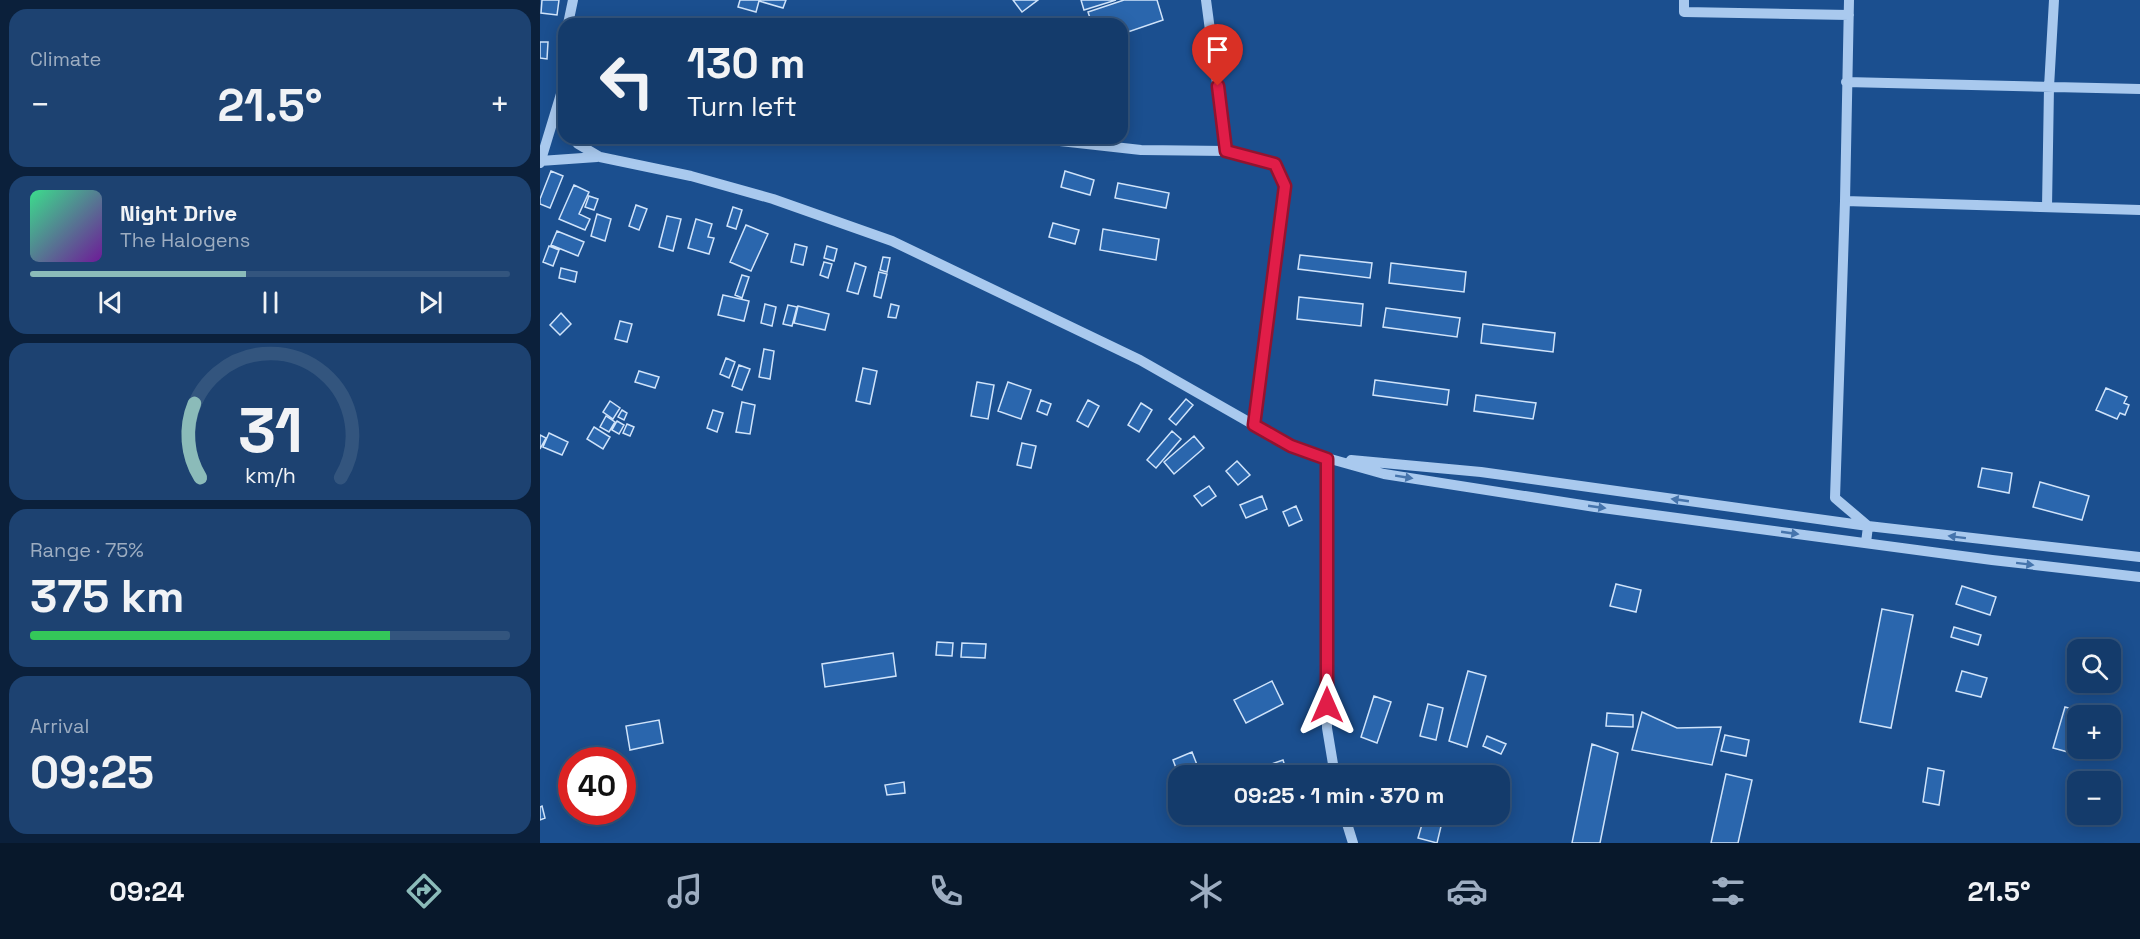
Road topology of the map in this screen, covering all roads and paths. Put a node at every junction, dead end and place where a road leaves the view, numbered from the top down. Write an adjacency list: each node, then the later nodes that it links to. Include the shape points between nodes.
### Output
1 (573, 0): 7 (street)
2 (1206, 0): 14 (street)
3 (1684, 0): 6 (street, via 1684,12)
4 (1849, 0): 6 (street)
5 (2054, 0): 9 (street)
6 (1849, 15): 8 (street)
7 (569, 18)
8 (1846, 82): 9 (street); 17 (street)
9 (2049, 87): 10 (street); 18 (street)
10 (2140, 88)
11 (558, 104): 16 (street)
12 (580, 144): 15 (street)
13 (1087, 144): 14 (street, via 1141,150)
14 (1226, 151): 20 (street, via 1275,164 1285,186)
15 (600, 157): 16 (street); 20 (street, via 691,176 773,199 892,241 1140,360)
16 (540, 161)
17 (1845, 201): 18 (street); 28 (street, via 1835,498)
18 (2047, 207): 19 (street)
19 (2140, 210)
20 (1254, 425): 21 (street, via 1291,446)
21 (1327, 459): 22 (street); 23 (street, one-way to 23, via 1384,474); 36 (street, via 1327,728)
22 (1481, 472): 23 (street); 24 (street, one-way to 22)
23 (1479, 489): 26 (street, one-way to 26)
24 (1708, 504): 25 (street); 26 (street)
25 (1725, 507): 27 (street); 28 (street)
26 (1705, 522): 27 (street)
27 (1722, 524): 30 (street, one-way to 30)
28 (1868, 526): 29 (street, one-way to 28); 30 (street)
29 (1994, 542): 31 (street); 33 (street)
30 (1866, 543): 33 (street)
31 (2096, 552): 32 (street); 34 (street)
32 (2140, 557)
33 (1992, 560): 34 (street, one-way to 34)
34 (2093, 572): 35 (street)
35 (2140, 577)
36 (1333, 765)
37 (1347, 825): 38 (street)
38 (1353, 843)

